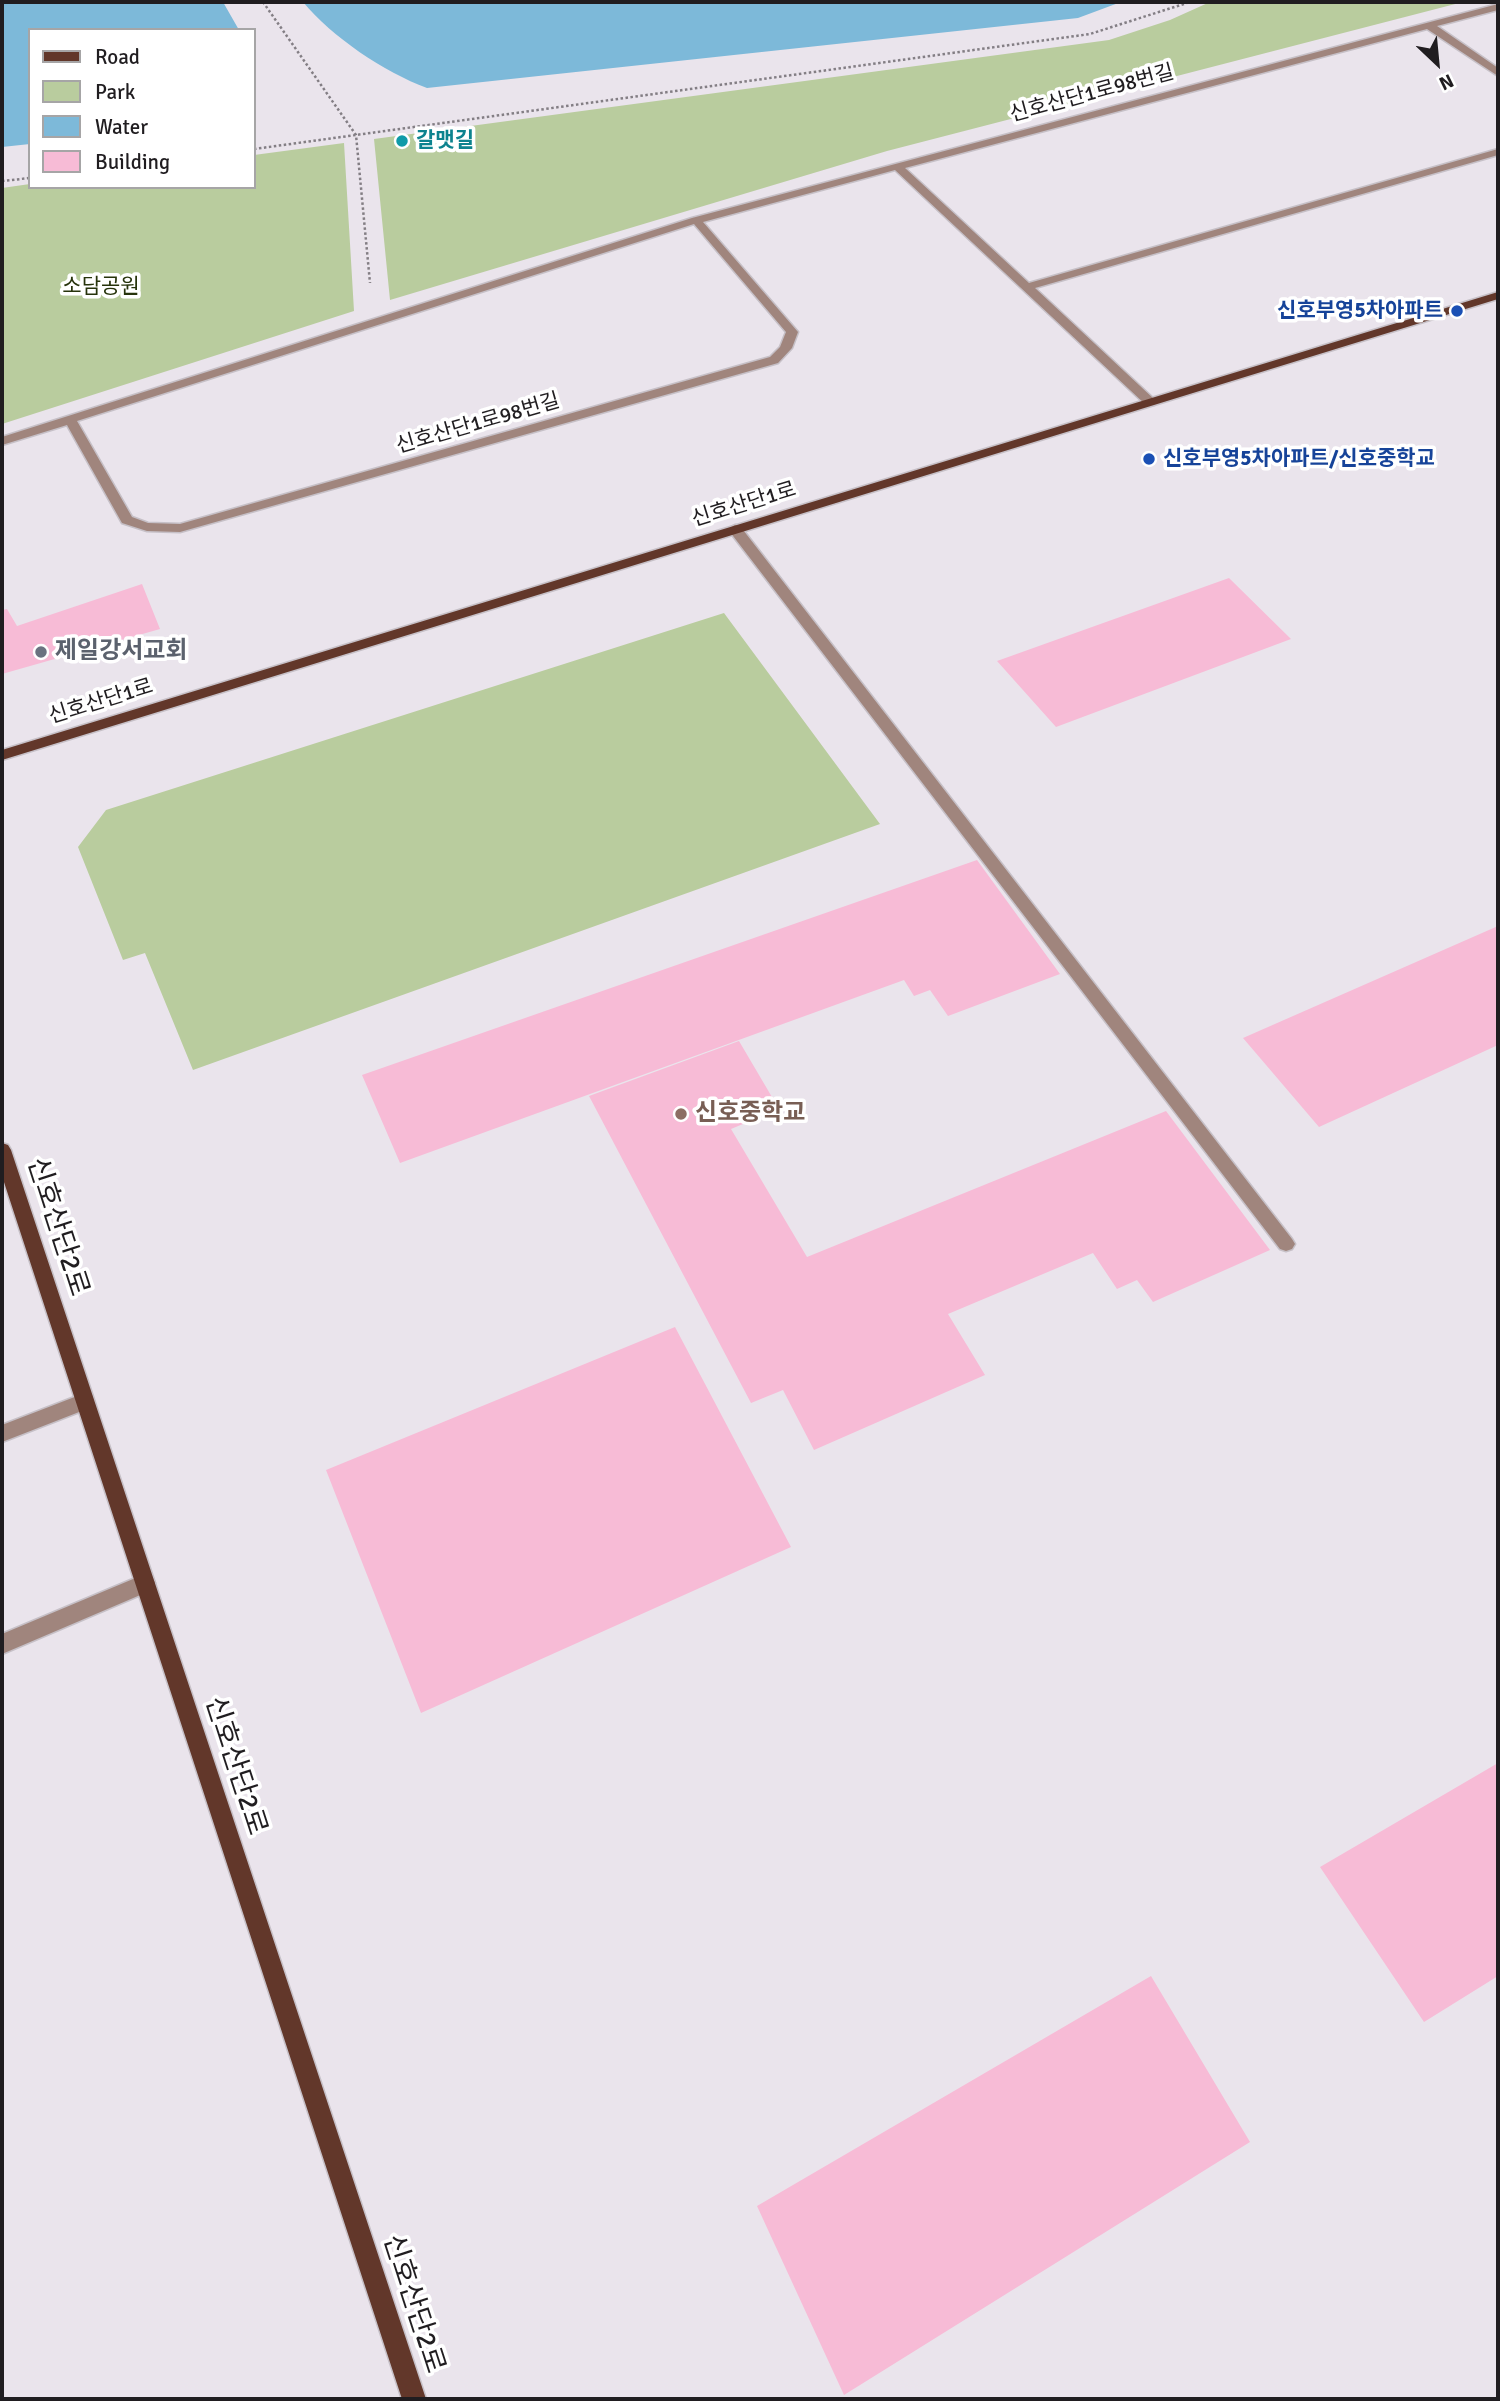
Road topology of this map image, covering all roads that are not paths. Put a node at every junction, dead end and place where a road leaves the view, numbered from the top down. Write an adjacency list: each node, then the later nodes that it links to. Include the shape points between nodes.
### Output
1 (1498, 7): 2 (street, 신호산단1로98번길)
2 (1428, 25): 3 (street); 5 (street, 신호산단1로98번길)
3 (1498, 73)
4 (1498, 152): 7 (street)
5 (896, 165): 6 (street, 신호산단1로98번길); 7 (street)
6 (696, 220): 10 (street, 신호산단1로98번길); 10 (street, 신호산단1로98번길, via 792,332 786,348 774,360 180,528 147,527 127,520)
7 (1027, 287): 9 (street)
8 (1498, 295): 9 (main road, 신호산단1로)
9 (1150, 402): 12 (main road, 신호산단1로)
10 (70, 419): 11 (street, 신호산단1로98번길)
11 (2, 441)
12 (735, 529): 13 (main road, 신호산단1로); 15 (street)
13 (2, 755)
14 (2, 1150): 16 (main road, 신호산단2로)
15 (1286, 1244)
16 (85, 1401): 17 (street); 18 (main road, 신호산단2로)
17 (2, 1434)
18 (145, 1583): 19 (street); 20 (main road, 신호산단2로)
19 (2, 1644)
20 (414, 2399)

